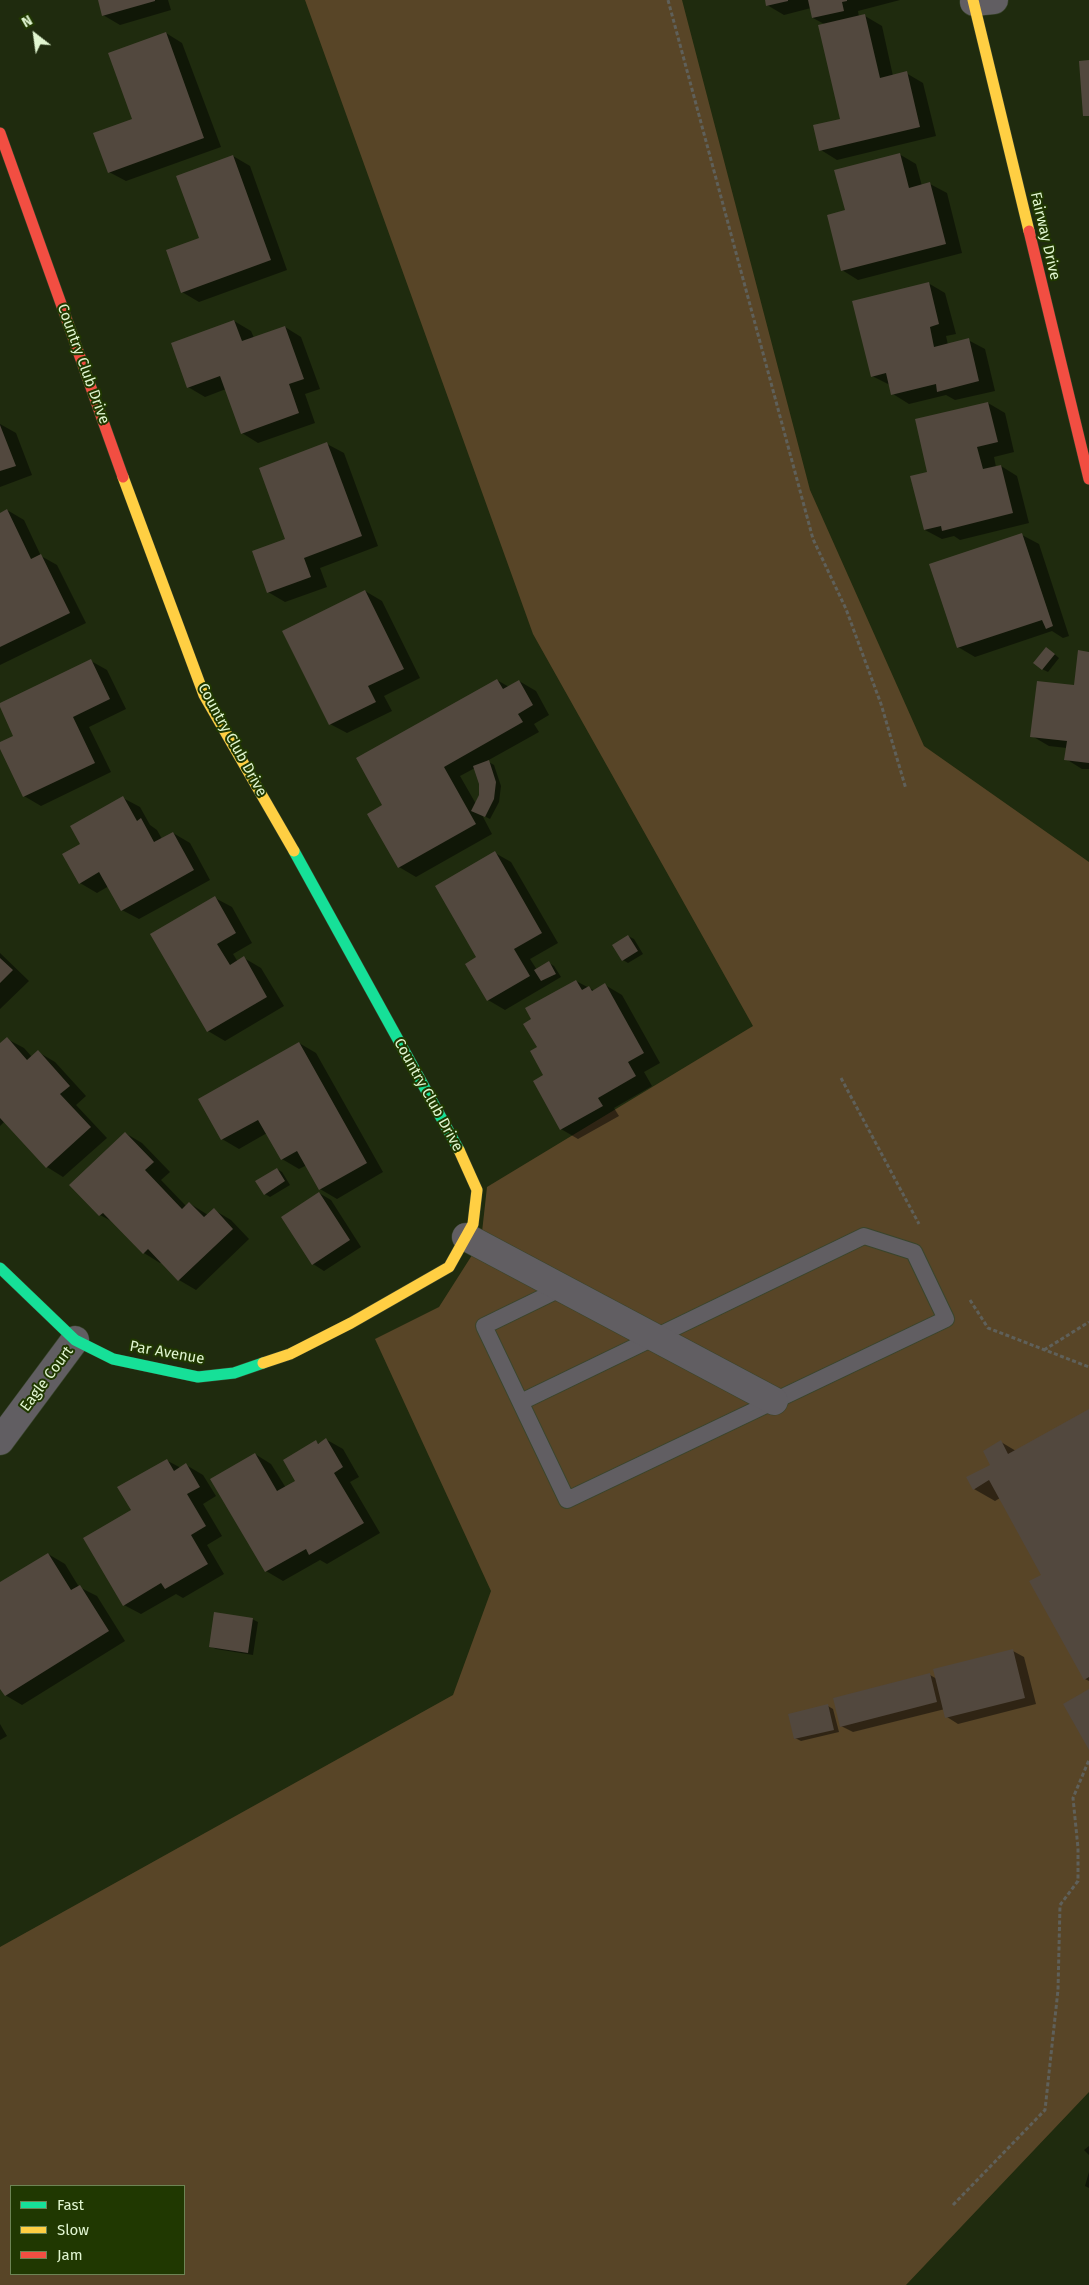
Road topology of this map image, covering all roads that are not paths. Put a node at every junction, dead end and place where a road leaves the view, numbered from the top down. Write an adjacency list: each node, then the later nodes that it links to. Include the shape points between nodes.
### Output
1 (980, 1): 3 (street, Fairway Drive)
2 (0, 132): 4 (street, Country Club Drive, via 204,695 466,1165 477,1190 474,1224)
3 (1089, 479)
4 (466, 1237): 6 (street); 7 (street, Country Club Drive, via 449,1268)
5 (0, 1268): 9 (street, Par Avenue)
6 (562, 1288): 8 (street); 11 (lane, via 484,1326)
7 (352, 1323): 9 (street, Par Avenue, via 290,1354 234,1373 198,1377 113,1359)
8 (655, 1337): 10 (street); 10 (lane, via 864,1236 914,1252 946,1318); 11 (lane)
9 (75, 1340): 12 (street, Eagle Court)
10 (774, 1401): 11 (lane, via 567,1500)
11 (521, 1402)
12 (0, 1441)

